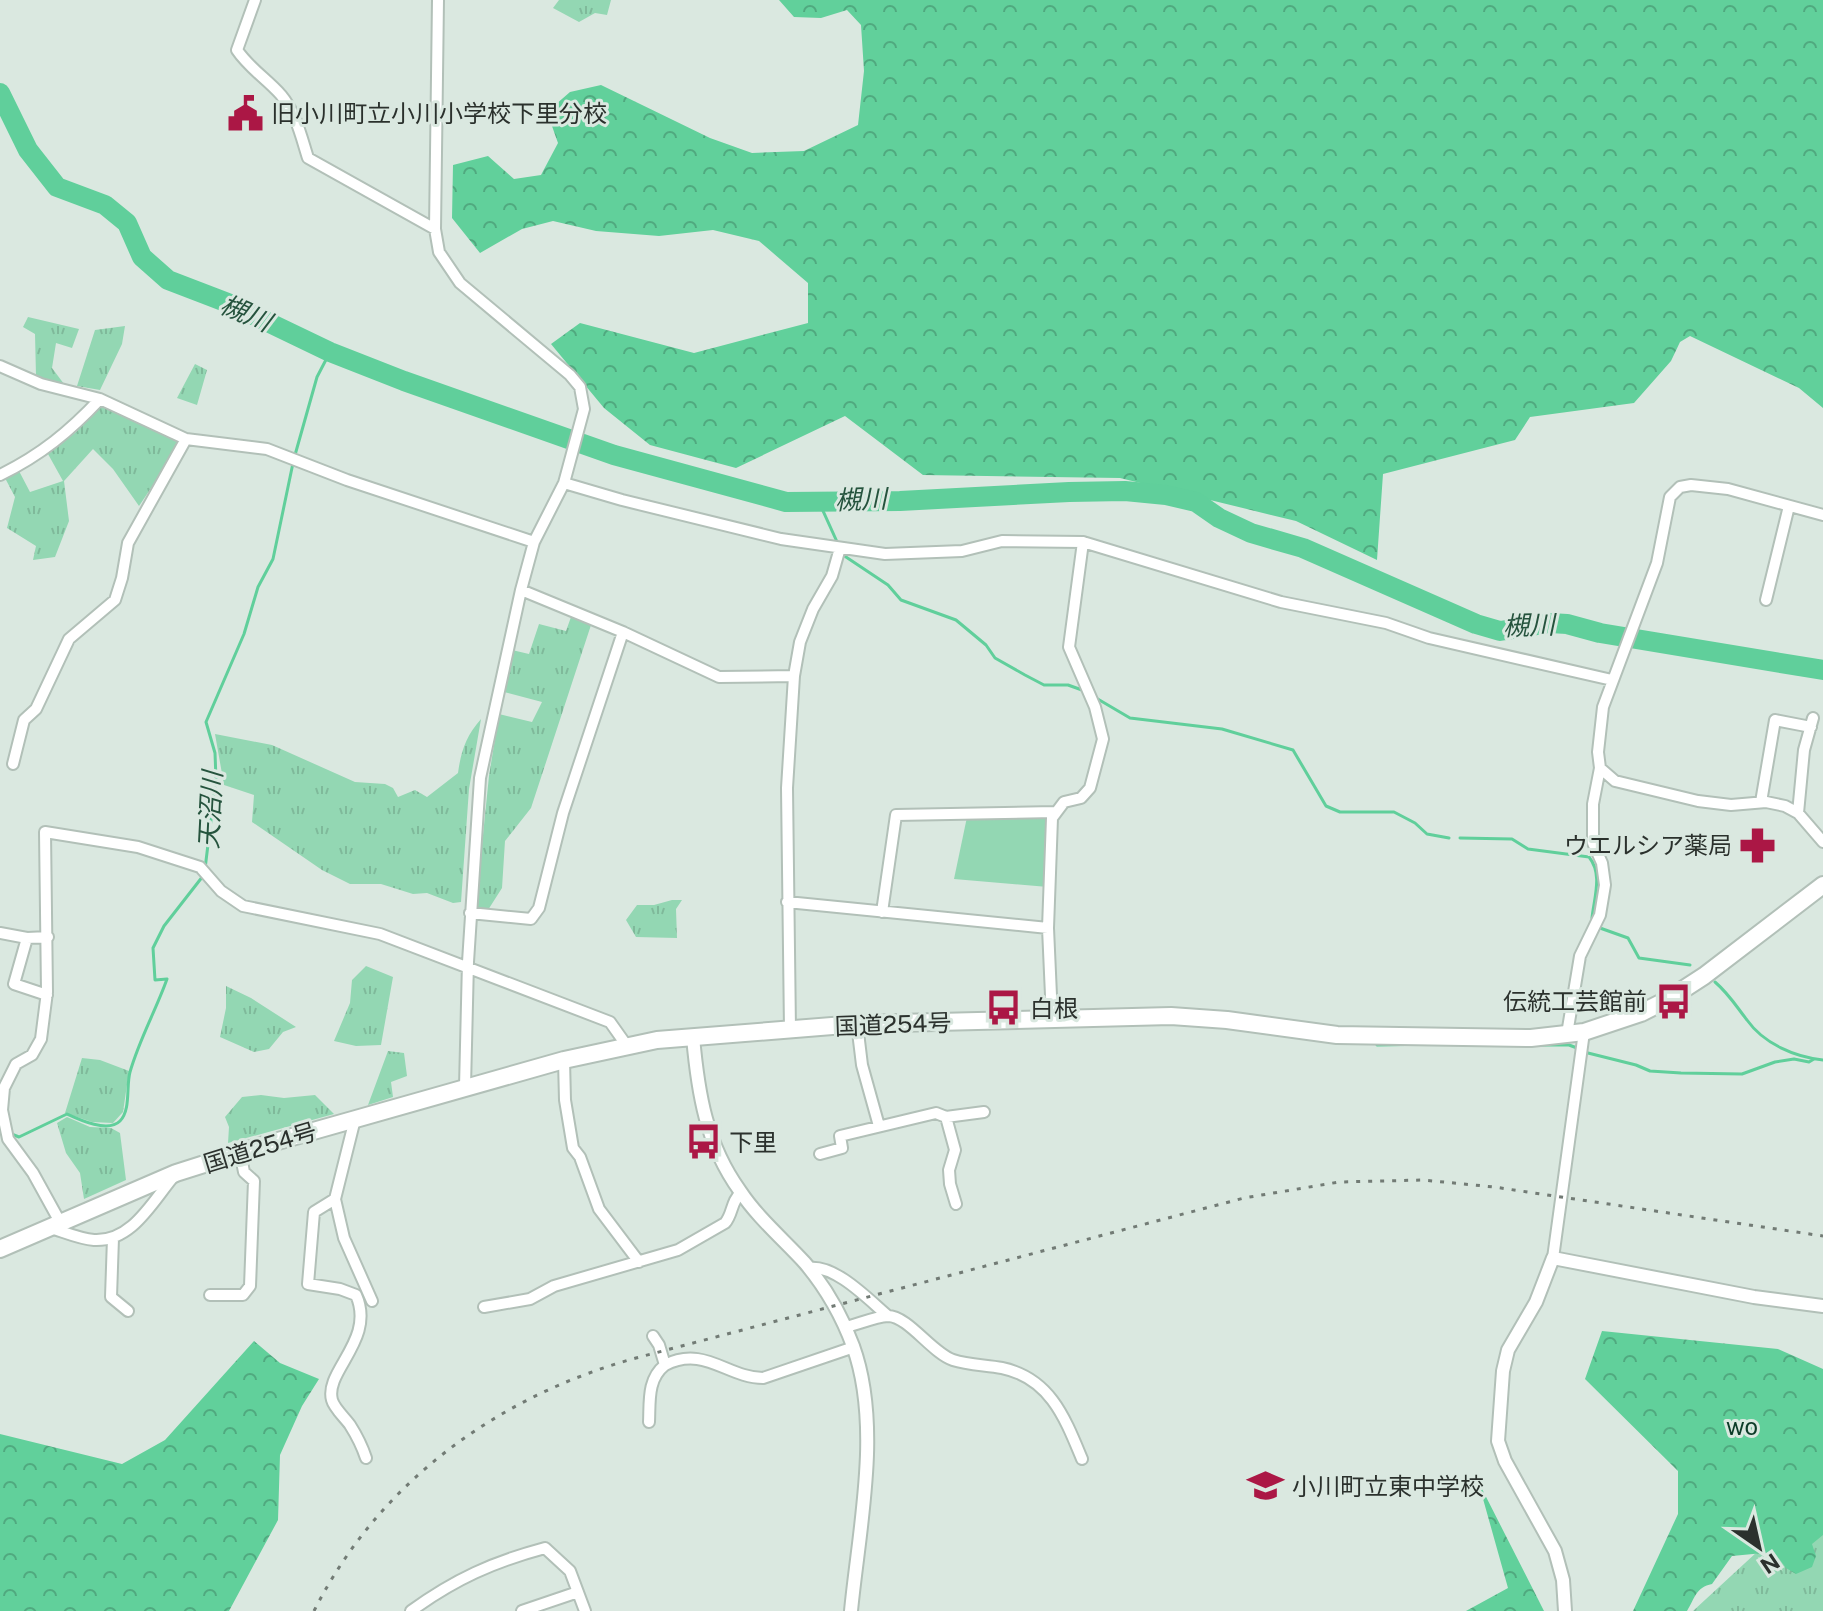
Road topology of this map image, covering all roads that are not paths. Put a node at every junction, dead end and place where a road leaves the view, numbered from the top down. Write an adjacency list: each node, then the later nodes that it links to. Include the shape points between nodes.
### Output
1 (255, 0): 3 (street, via 237,50 293,112 308,158)
2 (438, 0): 3 (street)
3 (435, 229): 8 (street, via 439,252 460,283 580,387 583,412)
4 (0, 366): 5 (street, via 41,384)
5 (100, 399): 6 (street); 7 (street, via 67,434)
6 (186, 439): 11 (street, via 267,449); 19 (street, via 128,543 115,600 69,639 36,709 24,720)
7 (0, 475)
8 (564, 480): 11 (street); 13 (street, via 622,500)
9 (1789, 506): 10 (street); 15 (street); 18 (street, via 1728,489 1691,485 1674,491 1657,563)
10 (1823, 515)
11 (534, 542): 14 (street)
12 (1083, 542): 13 (street, via 1002,541 962,551 911,554); 18 (street, via 1281,602); 22 (street, via 1069,647 1103,739 1090,788)
13 (840, 548): 17 (street, via 800,642)
14 (521, 590): 16 (street); 28 (street, via 480,778)
15 (1766, 600)
16 (623, 632): 17 (street, via 719,677); 28 (street, via 563,813 539,908 531,919)
17 (794, 676): 26 (street)
18 (1612, 680): 20 (street, via 1601,720)
19 (13, 764)
20 (1600, 768): 21 (street, via 1615,781 1698,801); 39 (street, via 1593,843 1605,885 1600,915 1580,956)
21 (1761, 802): 23 (street); 23 (street, via 1775,720 1812,723)
22 (1055, 812): 27 (street, via 896,815); 29 (street)
23 (1798, 813): 24 (street)
24 (1823, 842)
25 (1821, 891): 38 (highway, 国道254号, via 1667,1000)
26 (787, 902): 27 (street); 37 (street)
27 (882, 912): 29 (street)
28 (470, 913): 33 (street)
29 (1048, 928): 35 (street)
30 (0, 933): 32 (street)
31 (48, 937): 32 (street); 33 (street, via 45,832 138,847 200,867 243,906 380,934); 34 (street)
32 (27, 938): 34 (street, via 14,984)
33 (467, 969): 41 (street, via 610,1022); 43 (street)
34 (47, 995): 54 (street, via 41,1039 32,1055 16,1064 4,1088 2,1110 8,1139 33,1173)
35 (1052, 1018): 36 (highway, 国道254号); 39 (highway, 国道254号, via 1171,1016 1392,1037)
36 (857, 1024): 37 (highway, 国道254号); 47 (street)
37 (790, 1030): 40 (highway, 国道254号)
38 (1584, 1032): 39 (highway, 国道254号); 57 (street)
39 (1567, 1034)
40 (693, 1037): 41 (highway, 国道254号); 51 (street, via 707,1125)
41 (627, 1046): 42 (highway, 国道254号)
42 (564, 1060): 43 (highway, 国道254号); 58 (street, via 573,1148 599,1209)
43 (465, 1087): 46 (highway, 国道254号)
44 (984, 1112): 45 (street)
45 (946, 1117): 47 (street, via 936,1113); 53 (street, via 955,1150 949,1170)
46 (355, 1119): 48 (highway, 国道254号); 52 (street)
47 (879, 1126): 49 (street, via 840,1136 842,1148)
48 (240, 1152): 50 (highway, 国道254号); 60 (street, via 244,1172 254,1181 250,1286 243,1295)
49 (820, 1154)
50 (176, 1173): 54 (highway, 国道254号); 55 (street, via 130,1229)
51 (741, 1193): 58 (street, via 725,1223 678,1250); 59 (street)
52 (335, 1199): 61 (street, via 344,1238); 71 (street, via 314,1212 308,1284 356,1295 362,1310 356,1338 332,1384 332,1401)
53 (956, 1204)
54 (55, 1225): 55 (street, via 92,1240); 56 (highway, 国道254号)
55 (113, 1238): 64 (street, via 111,1297)
56 (0, 1249)
57 (1553, 1258): 62 (street); 78 (street, via 1536,1302 1508,1350 1498,1441 1555,1551)
58 (639, 1262): 63 (street, via 554,1286 530,1299)
59 (809, 1268): 65 (street, via 821,1267 853,1286); 66 (street)
60 (210, 1295)
61 (372, 1301)
62 (1823, 1306)
63 (484, 1307)
64 (128, 1311)
65 (888, 1316): 66 (street); 72 (street, via 900,1319 951,1359 1032,1379 1064,1416)
66 (846, 1327): 68 (street)
67 (653, 1336): 69 (street)
68 (854, 1347): 69 (street, via 763,1378 693,1359); 77 (street, via 864,1384 868,1439)
69 (665, 1365): 70 (street, via 652,1382)
70 (649, 1422)
71 (366, 1458)
72 (1082, 1459)
73 (578, 1592): 74 (street, via 570,1571 545,1548 476,1570); 75 (street); 76 (street)
74 (411, 1611)
75 (522, 1611)
76 (585, 1611)
77 (851, 1611)
78 (1565, 1611)

